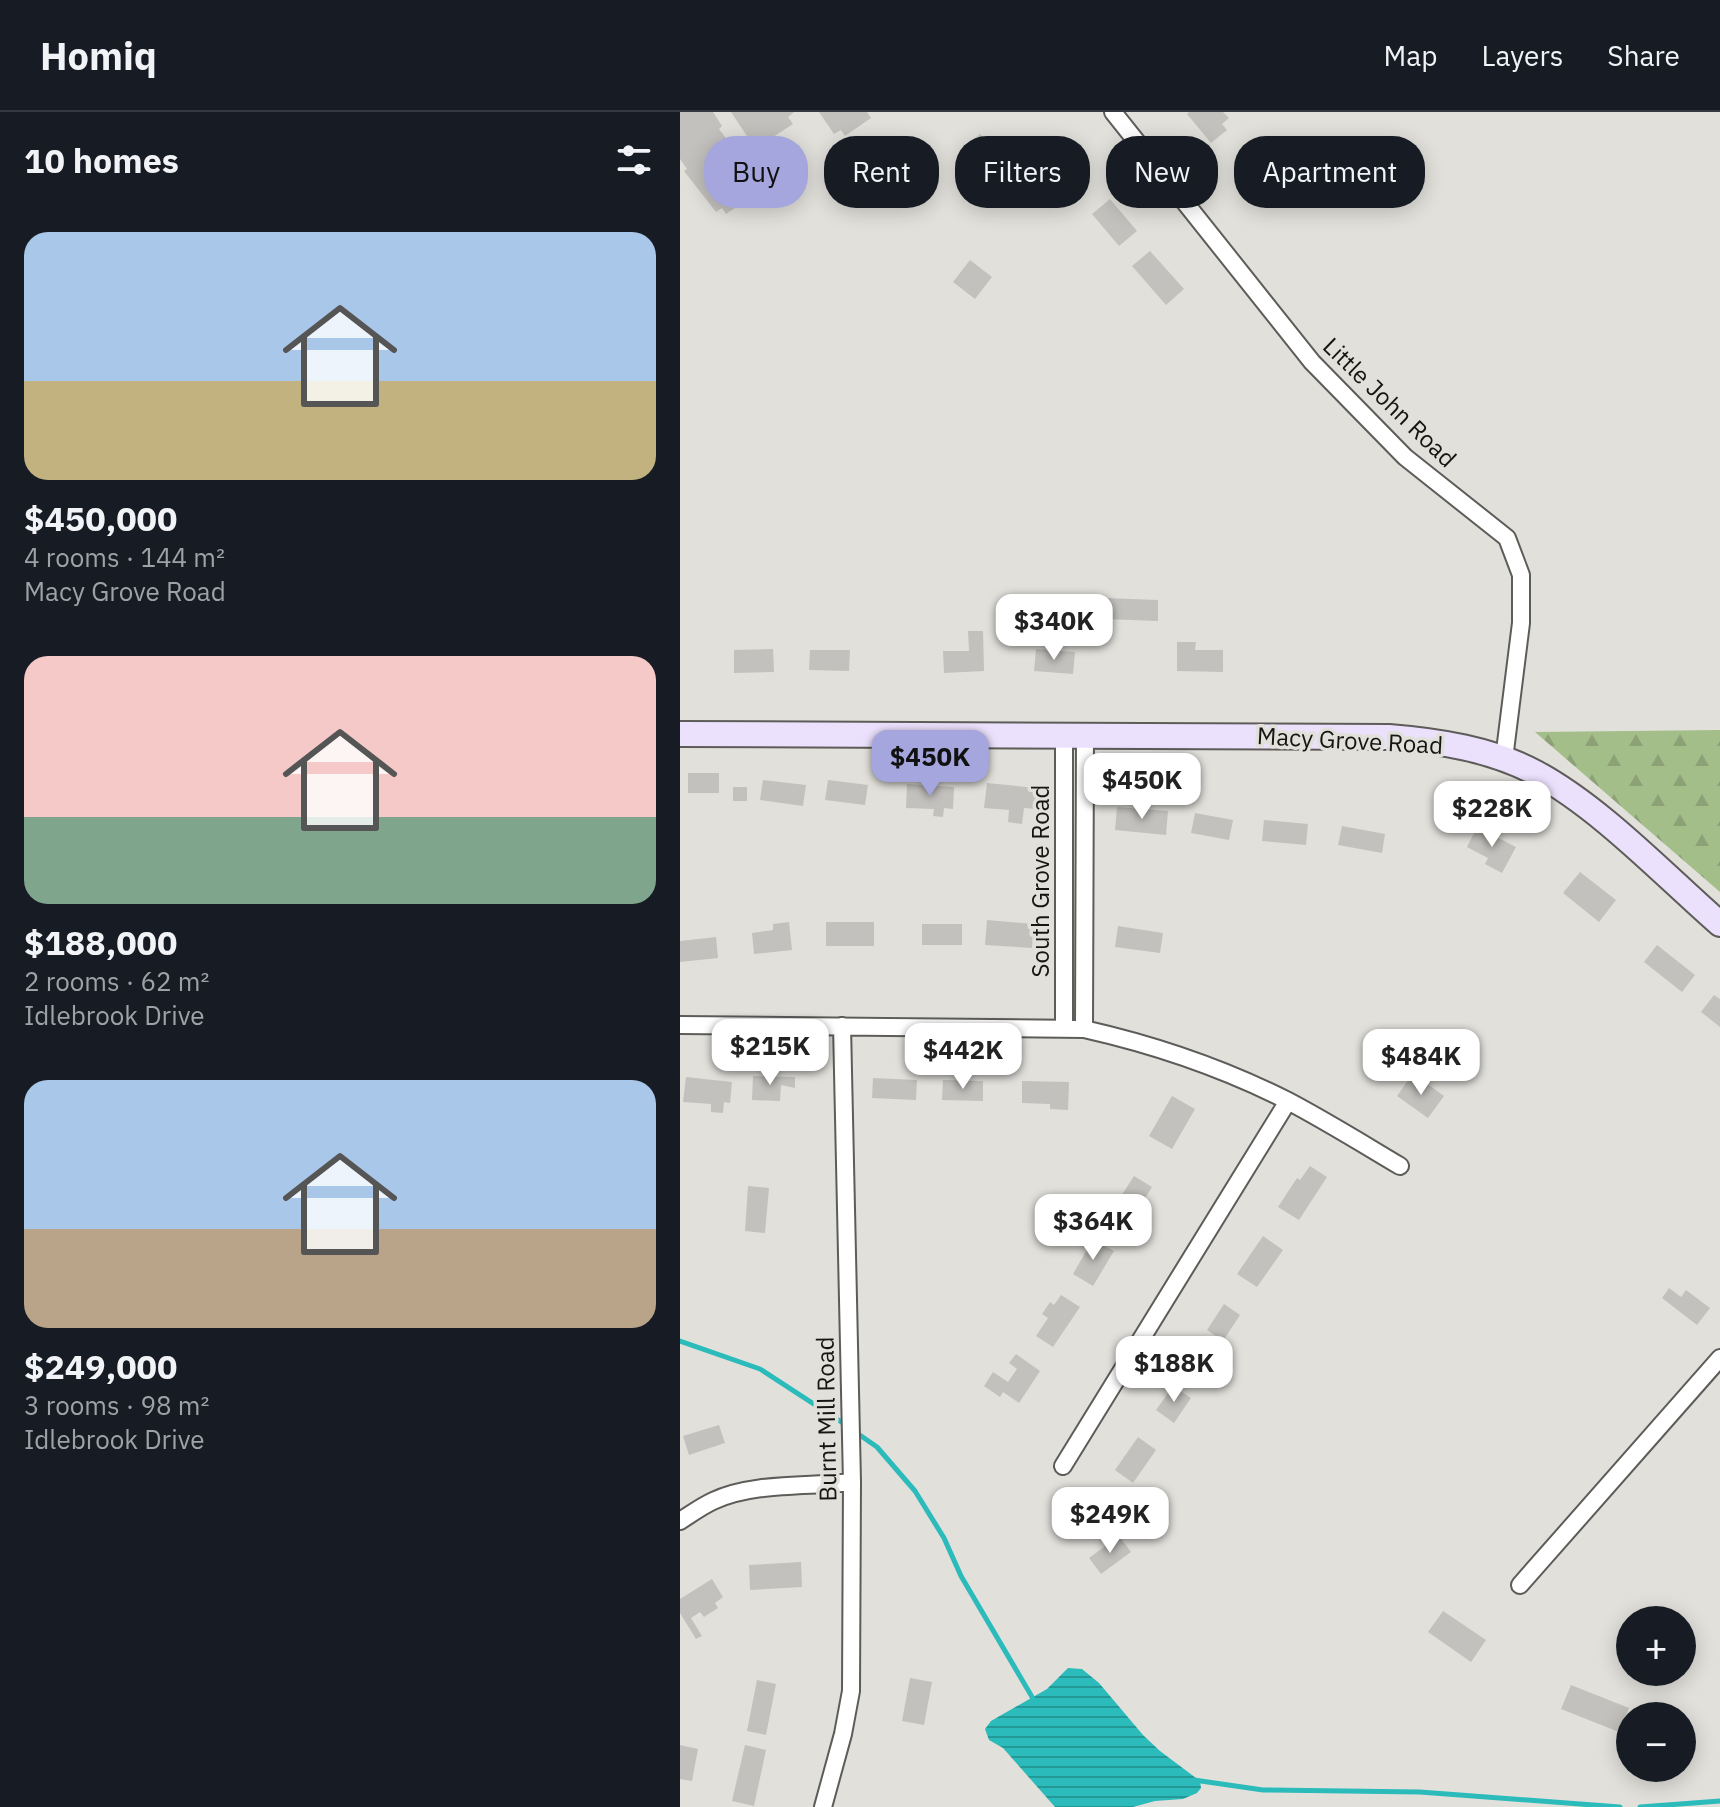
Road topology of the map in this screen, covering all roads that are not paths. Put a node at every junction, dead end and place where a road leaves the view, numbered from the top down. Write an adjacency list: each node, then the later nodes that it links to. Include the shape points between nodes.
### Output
1 (1113, 112): 4 (street, Little John Road, via 1312,362 1405,457 1507,538 1521,575 1521,623)
2 (680, 734): 3 (main road, Macy Grove Road)
3 (1074, 734): 4 (main road, Macy Grove Road, via 1389,737 1465,747); 8 (street, South Grove Road); 9 (street, South Grove Road)
4 (1504, 759): 5 (main road, Macy Grove Road, via 1572,797)
5 (1720, 924)
6 (680, 1025): 7 (street)
7 (842, 1026): 8 (street); 14 (street, Burnt Mill Road)
8 (1064, 1029): 9 (street)
9 (1084, 1029): 10 (street, via 1141,1041)
10 (1288, 1101): 11 (street); 13 (street)
11 (1400, 1166)
12 (1720, 1358): 16 (street)
13 (1063, 1466)
14 (852, 1482): 15 (street, via 767,1487 715,1500); 17 (street, Burnt Mill Road, via 851,1691)
15 (680, 1521)
16 (1520, 1585)
17 (823, 1807)

